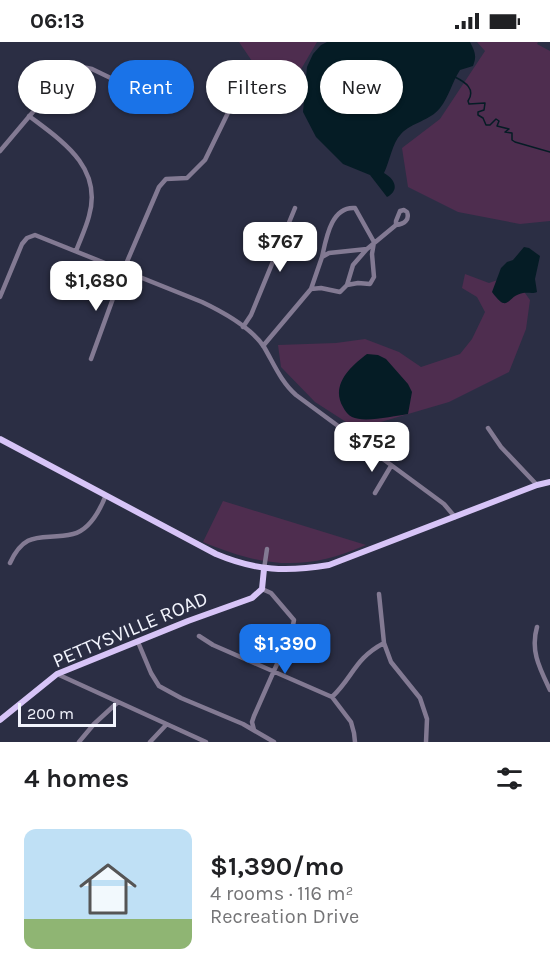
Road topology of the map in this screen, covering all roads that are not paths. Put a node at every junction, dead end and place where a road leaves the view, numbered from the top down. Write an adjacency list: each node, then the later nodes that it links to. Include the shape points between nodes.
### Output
1 (108, 77): 3 (street, via 77,66 58,73)
2 (227, 114): 11 (street, via 205,160 188,178 166,179 159,187)
3 (29, 116): 4 (street); 9 (street, via 67,145 87,173 90,216)
4 (0, 151)
5 (295, 208): 15 (street)
6 (396, 225): 7 (street)
7 (374, 242): 8 (street); 10 (street, via 356,209 350,208 335,217); 12 (street, via 372,283)
8 (367, 249): 10 (street); 12 (street, via 353,265)
9 (76, 251): 11 (street); 14 (street, via 40,236 27,238)
10 (322, 257): 13 (street)
11 (123, 271): 15 (street, via 194,298); 17 (street)
12 (347, 285): 13 (street, via 340,292)
13 (311, 289): 16 (street)
14 (0, 297)
15 (243, 327): 16 (street)
16 (263, 346): 20 (street, via 290,390)
17 (91, 359)
18 (488, 428): 22 (street)
19 (0, 439): 24 (main road)
20 (391, 466): 23 (street); 25 (street, via 444,504)
21 (550, 482): 22 (main road)
22 (537, 485): 25 (main road)
23 (375, 493)
24 (106, 495): 27 (street, via 86,527 74,534 26,541); 28 (main road, via 216,554)
25 (455, 517): 28 (main road, via 329,565)
26 (267, 549): 28 (street)
27 (10, 563)
28 (264, 569): 29 (main road)
29 (262, 589): 33 (main road, PETTYSVILLE ROAD, via 252,598); 35 (street, via 271,593 294,620)
30 (379, 594): 34 (street)
31 (537, 627): 37 (street, via 534,650)
32 (199, 636): 35 (street)
33 (138, 642): 36 (main road, PETTYSVILLE ROAD); 42 (street, via 159,686)
34 (384, 644): 38 (street, via 355,666); 48 (street, via 391,662 420,698 427,718)
35 (274, 671): 38 (street); 42 (street, via 254,716)
36 (57, 674): 39 (street); 40 (main road, PETTYSVILLE ROAD)
37 (550, 690)
38 (332, 697): 47 (street, via 351,722)
39 (118, 702): 41 (street); 43 (street)
40 (0, 720)
41 (166, 725): 44 (street); 45 (street)
42 (254, 730): 46 (street)
43 (79, 742)
44 (150, 742)
45 (206, 742)
46 (274, 742)
47 (354, 742)
48 (426, 742)

